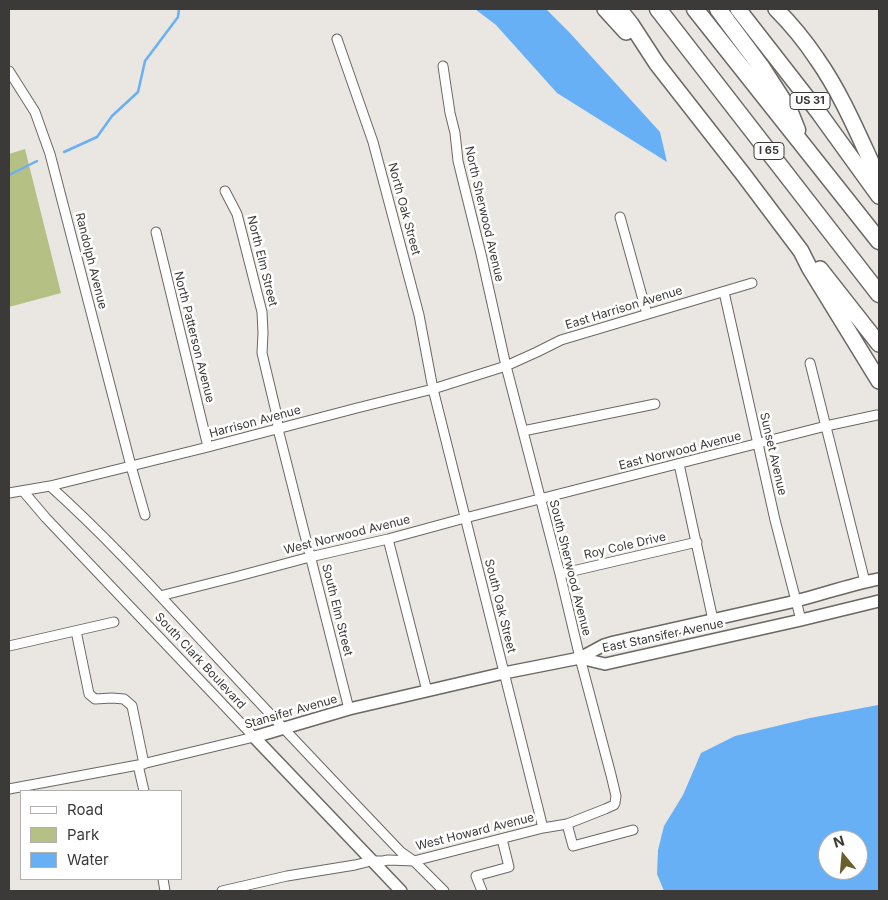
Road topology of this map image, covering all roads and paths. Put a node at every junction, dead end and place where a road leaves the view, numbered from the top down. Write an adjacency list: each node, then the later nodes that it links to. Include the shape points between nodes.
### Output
1 (604, 9): 9 (main road)
2 (619, 9): 9 (main road)
3 (658, 9): 22 (highway, I 65)
4 (694, 9): 12 (highway, I 65)
5 (718, 9): 12 (highway, via 789,110)
6 (738, 9): 15 (main road, US 31, via 820,113)
7 (776, 9): 13 (main road, via 826,73)
8 (337, 38): 28 (street, North Oak Street, via 376,152 419,315)
9 (657, 64): 19 (main road)
10 (443, 66): 26 (street, North Sherwood Avenue, via 458,161)
11 (9, 71): 37 (street, Randolph Avenue, via 35,112 50,154)
12 (804, 146): 18 (highway, I 65)
13 (879, 179)
14 (225, 191): 32 (street, North Elm Street, via 237,214 262,312 262,353)
15 (879, 196)
16 (620, 217): 23 (street)
17 (156, 232): 35 (street, North Patterson Avenue)
18 (879, 241)
19 (801, 251): 24 (main road, via 820,268); 27 (main road)
20 (752, 283): 21 (street, East Harrison Avenue)
21 (724, 292): 23 (street, East Harrison Avenue); 34 (street, Sunset Avenue)
22 (879, 294)
23 (647, 314): 26 (street, East Harrison Avenue, via 561,340)
24 (879, 344)
25 (810, 362): 31 (street)
26 (506, 366): 28 (street, Harrison Avenue); 33 (street, South Sherwood Avenue)
27 (879, 380)
28 (432, 390): 32 (street, Harrison Avenue); 43 (street, South Oak Street)
29 (655, 404): 33 (street)
30 (877, 415): 31 (street, East Norwood Avenue)
31 (826, 426): 34 (street, East Norwood Avenue); 49 (street)
32 (278, 429): 35 (street, Harrison Avenue); 46 (street, South Elm Street)
33 (523, 431): 41 (street, South Sherwood Avenue)
34 (758, 444): 36 (street, East Norwood Avenue); 51 (street, Sunset Avenue)
35 (208, 448): 37 (street, Harrison Avenue)
36 (679, 464): 41 (street, East Norwood Avenue); 45 (street)
37 (131, 466): 38 (street, Harrison Avenue); 42 (street, Randolph Avenue)
38 (50, 486): 39 (street, Harrison Avenue); 50 (street, South Clark Boulevard)
39 (23, 491): 40 (street, Harrison Avenue); 63 (street, South Clark Boulevard)
40 (9, 493)
41 (540, 499): 43 (street, West Norwood Avenue); 47 (street, South Sherwood Avenue)
42 (145, 515)
43 (465, 518): 44 (street, West Norwood Avenue); 59 (street, South Oak Street)
44 (388, 539): 46 (street, West Norwood Avenue); 60 (street)
45 (697, 542): 47 (street, Roy Cole Drive); 53 (street)
46 (310, 557): 50 (street, West Norwood Avenue); 61 (street, South Elm Street)
47 (560, 574): 58 (street, South Sherwood Avenue)
48 (879, 580): 49 (street, East Stansifer Avenue)
49 (865, 582): 51 (street, East Stansifer Avenue)
50 (160, 596): 62 (street, South Clark Boulevard)
51 (796, 601): 53 (street, East Stansifer Avenue); 54 (street, Sunset Avenue)
52 (879, 601): 54 (street, East Stansifer Avenue)
53 (713, 620): 58 (street, East Stansifer Avenue, via 614,642)
54 (801, 620): 58 (street, East Stansifer Avenue, via 605,664)
55 (114, 622): 56 (street)
56 (76, 631): 57 (street); 64 (street, via 89,694 95,700 112,698 124,700 132,706)
57 (9, 646)
58 (580, 658): 59 (street, Stansifer Avenue); 67 (street, South Sherwood Avenue, via 616,796)
59 (504, 673): 60 (street, Stansifer Avenue); 69 (street, South Oak Street)
60 (427, 691): 61 (street, Stansifer Avenue)
61 (349, 709): 62 (street, Stansifer Avenue)
62 (283, 728): 63 (street, Stansifer Avenue); 72 (street, South Clark Boulevard, via 401,852)
63 (254, 737): 64 (street, Stansifer Avenue); 73 (street, South Clark Boulevard)
64 (141, 764): 65 (street, Stansifer Avenue); 66 (street)
65 (9, 789)
66 (144, 790)
67 (614, 805): 68 (street, West Howard Avenue)
68 (567, 824): 69 (street, West Howard Avenue); 70 (street, via 572,846)
69 (543, 828): 71 (street, West Howard Avenue)
70 (633, 830)
71 (502, 839): 72 (street, West Howard Avenue); 77 (street, via 509,867 476,876)
72 (414, 860): 73 (street, West Howard Avenue); 76 (street, South Clark Boulevard)
73 (371, 861): 74 (street, West Howard Avenue); 75 (street, South Clark Boulevard)
74 (222, 891)
75 (401, 891)
76 (444, 891)
77 (482, 891)

